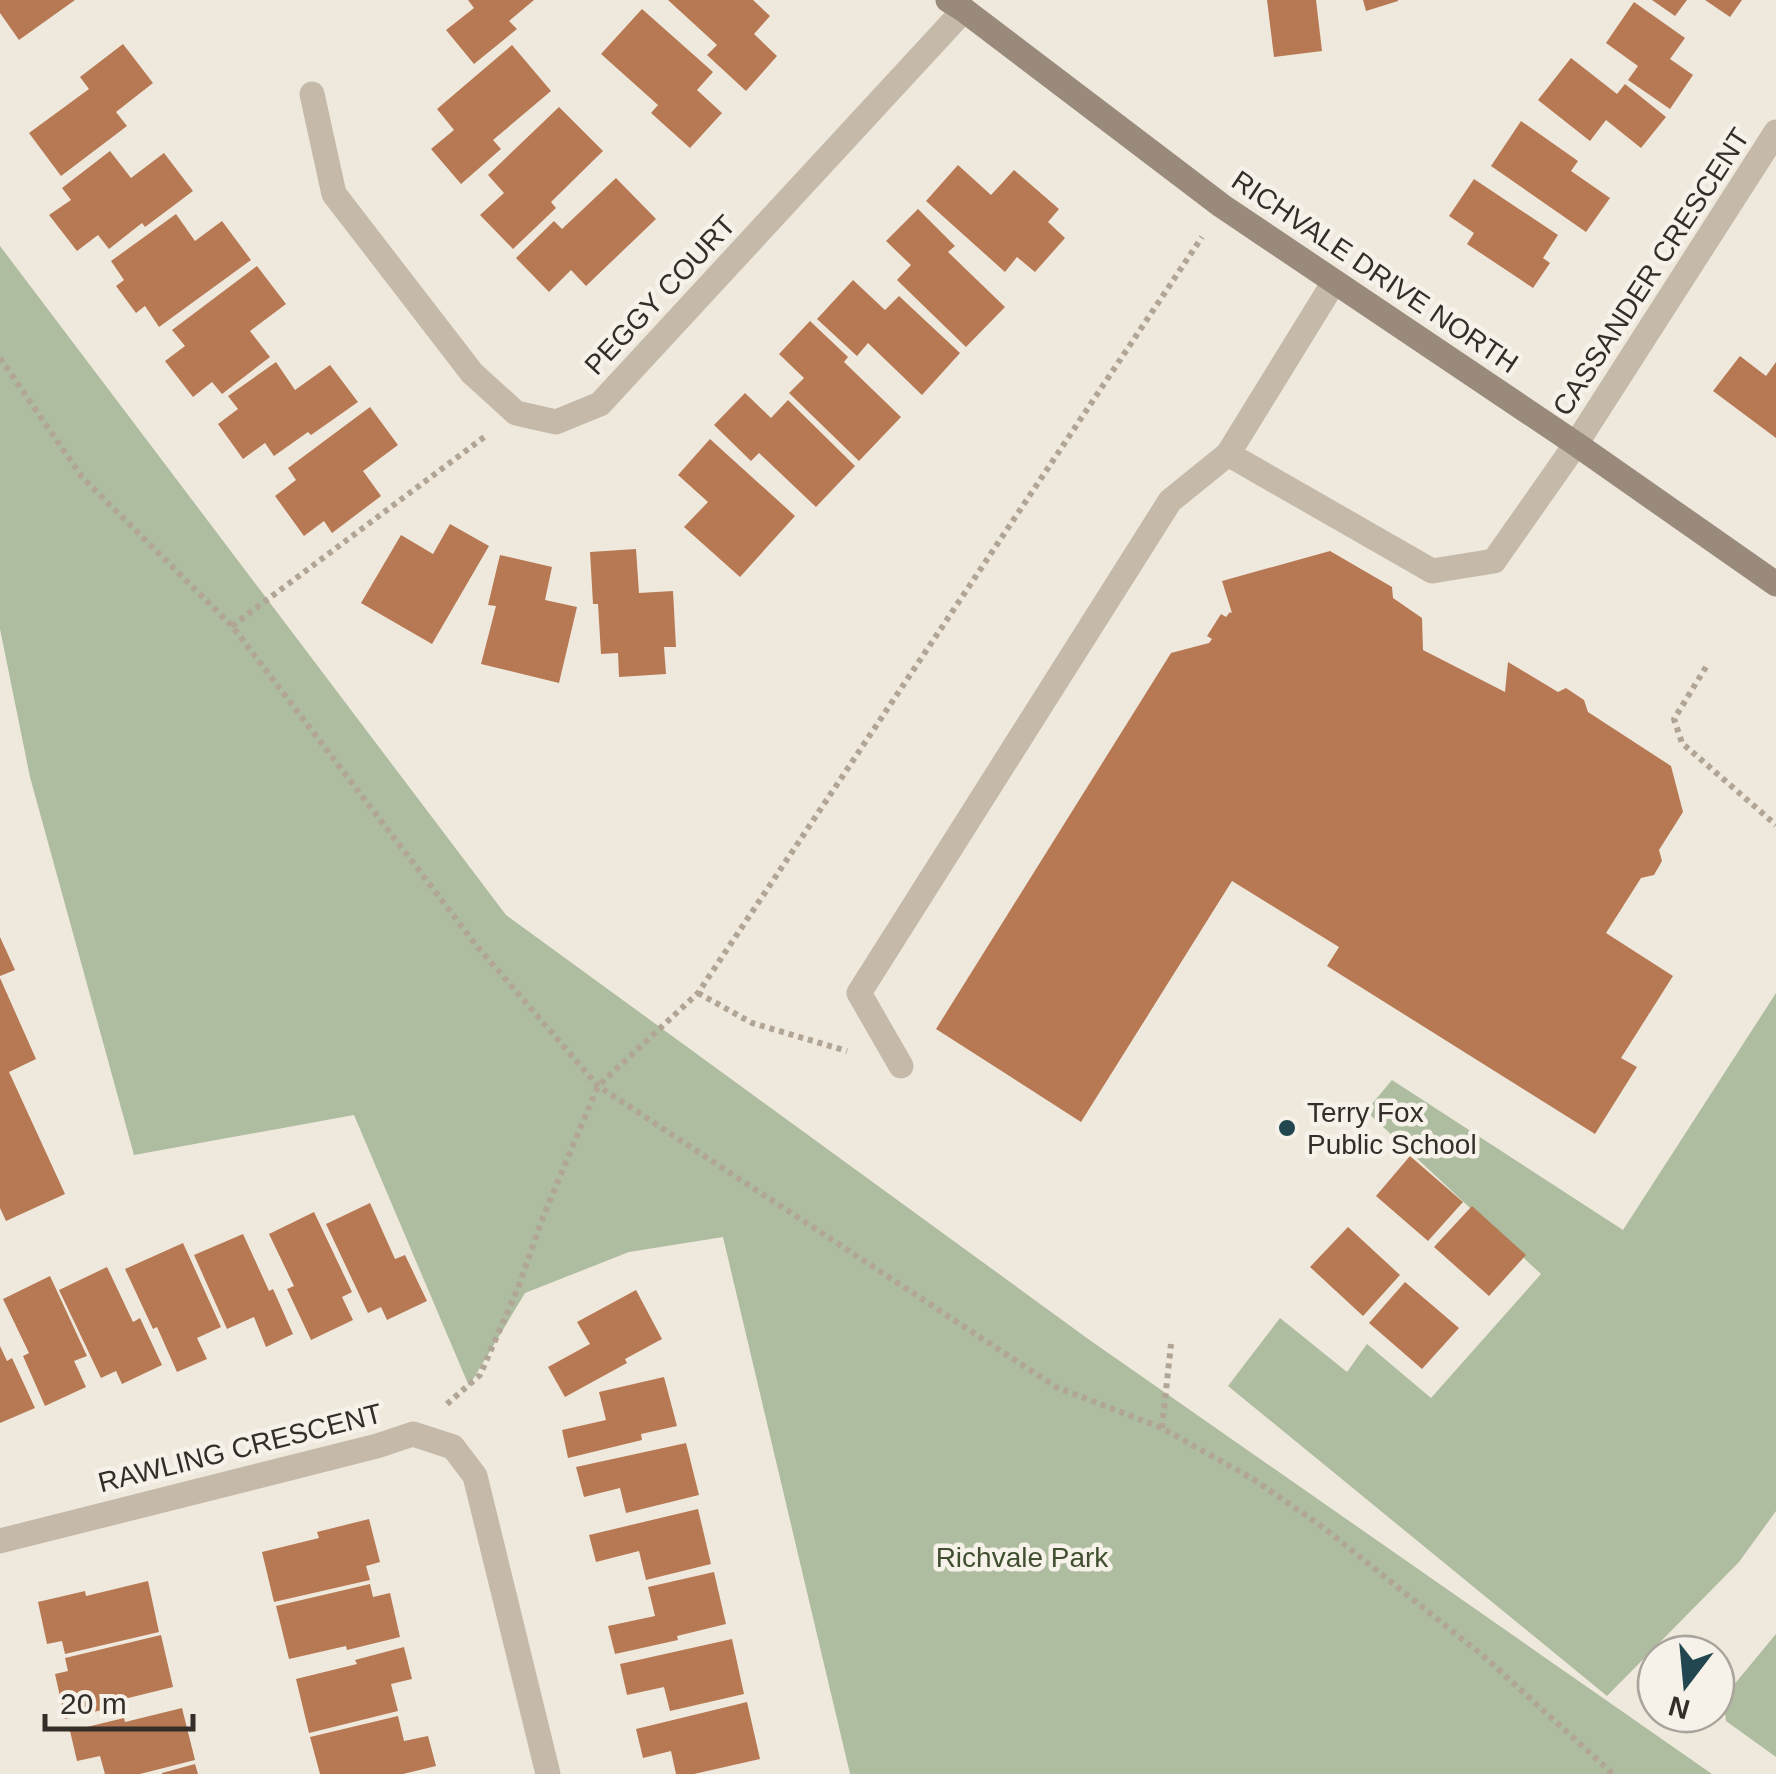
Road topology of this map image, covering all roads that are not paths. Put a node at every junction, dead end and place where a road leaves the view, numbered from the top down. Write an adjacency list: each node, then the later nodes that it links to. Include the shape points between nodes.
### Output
1 (956, 5): 2 (street, PEGGY COURT, via 600,404 556,422 516,413 472,373 334,194); 4 (street, RICHVALE DRIVE NORTH)
2 (312, 94)
3 (1776, 132): 5 (street, CASSANDER CRESCENT)
4 (1334, 282): 5 (street, RICHVALE DRIVE NORTH); 6 (street)
5 (1576, 444): 6 (street, CASSANDER CRESCENT, via 1494,561 1432,571); 7 (street, RICHVALE DRIVE NORTH)
6 (1228, 454): 8 (street, via 1170,501 859,993)
7 (1776, 584)
8 (902, 1066)
9 (0, 1540): 10 (street, RAWLING CRESCENT, via 413,1434 453,1447 475,1476)
10 (548, 1774)

